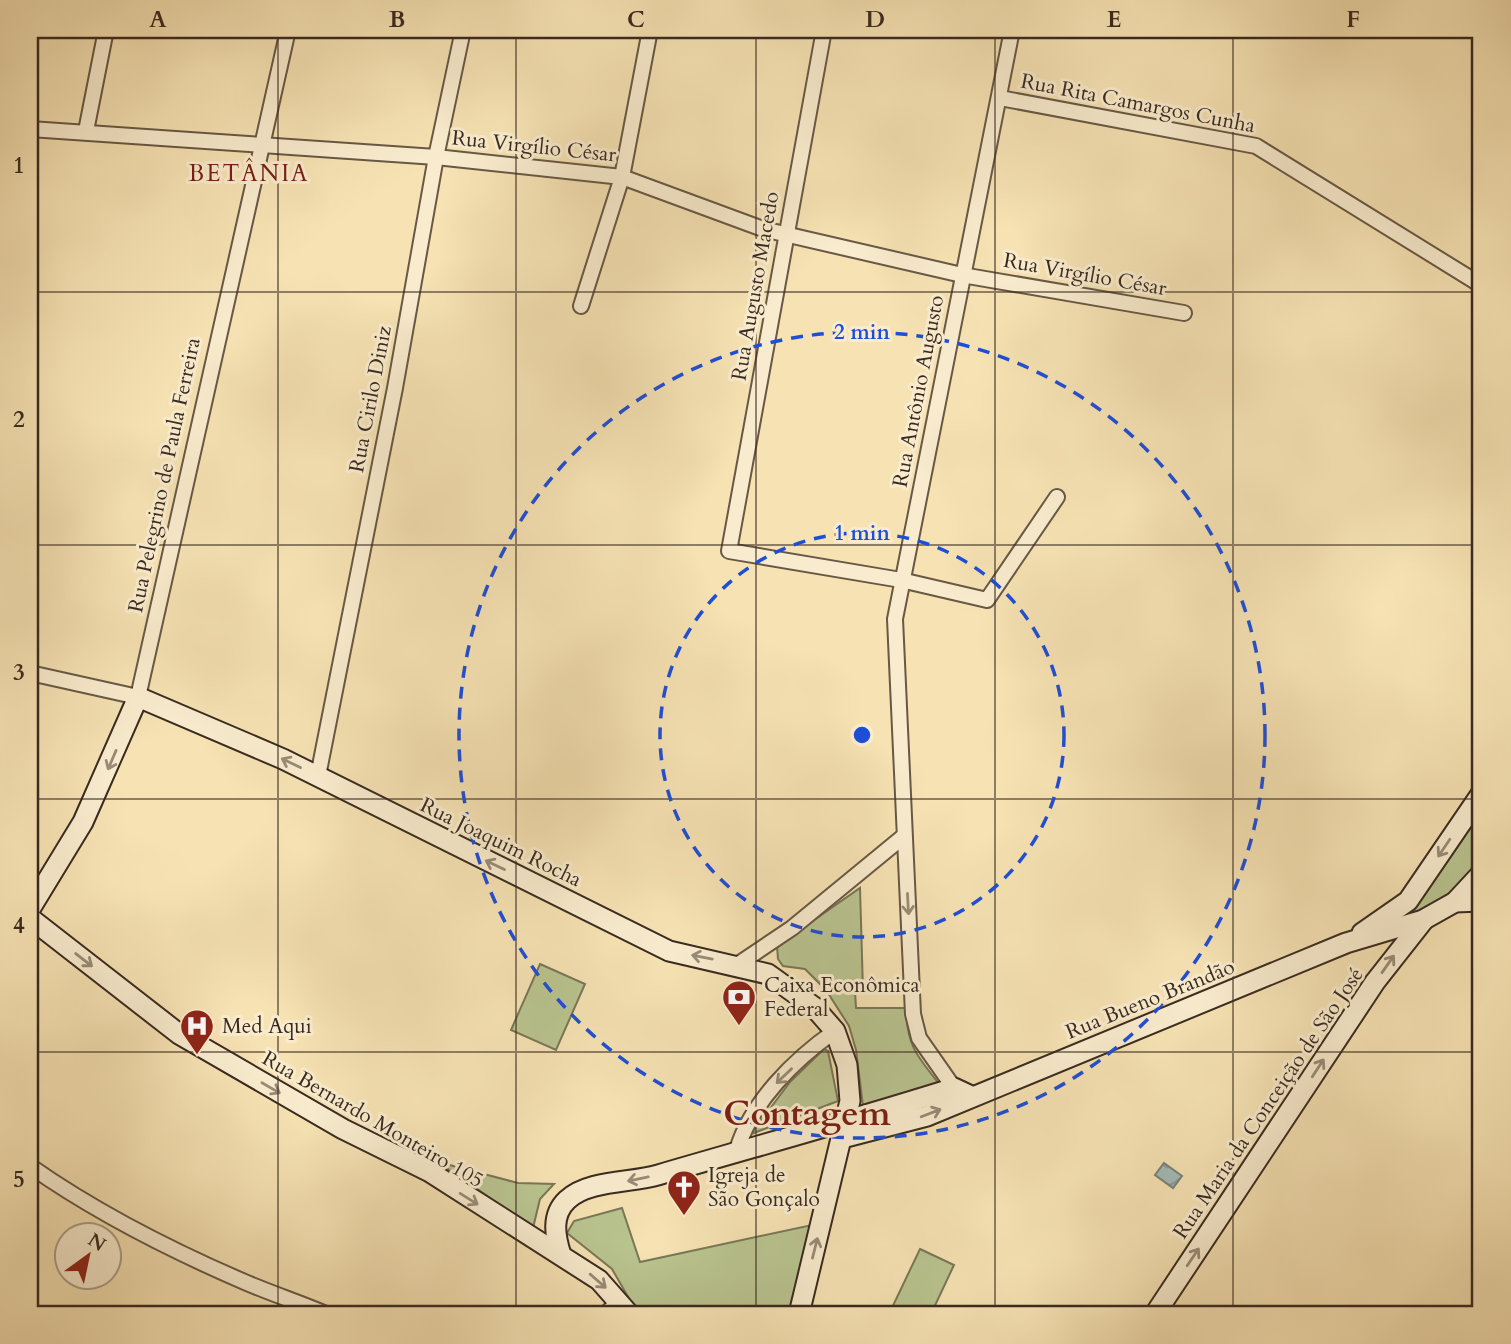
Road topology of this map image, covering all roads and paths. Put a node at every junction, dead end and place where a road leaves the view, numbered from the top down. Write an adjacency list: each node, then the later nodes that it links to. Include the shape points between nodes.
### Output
1 (106, 30): 9 (street)
2 (288, 30): 10 (street, Rua Pelegrino de Paula Ferreira)
3 (463, 30): 11 (street, Rua Cirilo Diniz)
4 (650, 30): 12 (street)
5 (824, 30): 13 (street, Rua Augusto Macedo)
6 (1012, 30): 7 (street, Rua Antônio Augusto)
7 (1000, 98): 14 (street, Rua Antônio Augusto); 15 (street, Rua Rita Camargos Cunha, via 1256,146)
8 (30, 129): 9 (street, Rua Virgílio César)
9 (86, 131): 10 (street, Rua Virgílio César)
10 (260, 147): 11 (street, Rua Virgílio César); 21 (street, Rua Pelegrino de Paula Ferreira)
11 (436, 156): 12 (street, Rua Virgílio César); 22 (street, Rua Cirilo Diniz)
12 (622, 177): 13 (street, Rua Virgílio César); 16 (street)
13 (785, 234): 14 (street, Rua Virgílio César); 19 (street, Rua Augusto Macedo, via 729,551)
14 (962, 275): 17 (street, Rua Virgílio César); 19 (street, Rua Antônio Augusto)
15 (1481, 285)
16 (582, 306)
17 (1184, 313)
18 (1057, 497): 19 (street, via 987,600)
19 (901, 580): 24 (street, Rua Antônio Augusto, via 895,620)
20 (30, 673): 21 (street, Rua Joaquim Rocha)
21 (138, 697): 22 (main road, Rua Joaquim Rocha, one-way to 21); 28 (main road, Rua Pelegrino de Paula Ferreira, one-way to 28, via 83,822)
22 (318, 776): 33 (main road, Rua Joaquim Rocha, one-way to 22, via 669,951)
23 (1481, 794): 31 (main road, one-way to 31, via 1408,901)
24 (904, 836): 32 (street); 36 (street, Rua Antônio Augusto, one-way to 36, via 913,1014 919,1038)
25 (1481, 874): 27 (main road)
26 (1481, 901): 27 (main road)
27 (1455, 902): 30 (main road)
28 (30, 909)
29 (30, 918): 40 (main road, Rua Bernardo Monteiro 105, one-way to 40, via 180,1034 343,1129 430,1172)
30 (1423, 920): 31 (main road); 44 (main road, Rua Maria da Conceição de São José, one-way to 30, via 1375,982)
31 (1346, 943): 36 (main road, Rua Bueno Brandão)
32 (768, 944): 33 (street); 34 (street)
33 (737, 965): 34 (main road, Rua Joaquim Rocha)
34 (768, 974): 35 (main road, Rua Joaquim Rocha, via 814,1007)
35 (835, 1031): 37 (main road, Rua Joaquim Rocha, via 850,1082); 38 (street, one-way to 38, via 774,1085 743,1131)
36 (962, 1092): 37 (main road, Rua Bueno Brandão, via 927,1116)
37 (844, 1130): 38 (main road, Rua Bueno Brandão); 43 (main road, Rua Joaquim Rocha, one-way to 37)
38 (737, 1150): 40 (main road, Rua Bueno Brandão, one-way to 40, via 569,1198 556,1217)
39 (30, 1166): 42 (street, via 129,1228 246,1283)
40 (561, 1255): 41 (main road, Rua Bernardo Monteiro 105, one-way to 41, via 599,1280)
41 (618, 1310)
42 (326, 1314)
43 (799, 1314)
44 (1155, 1314)

